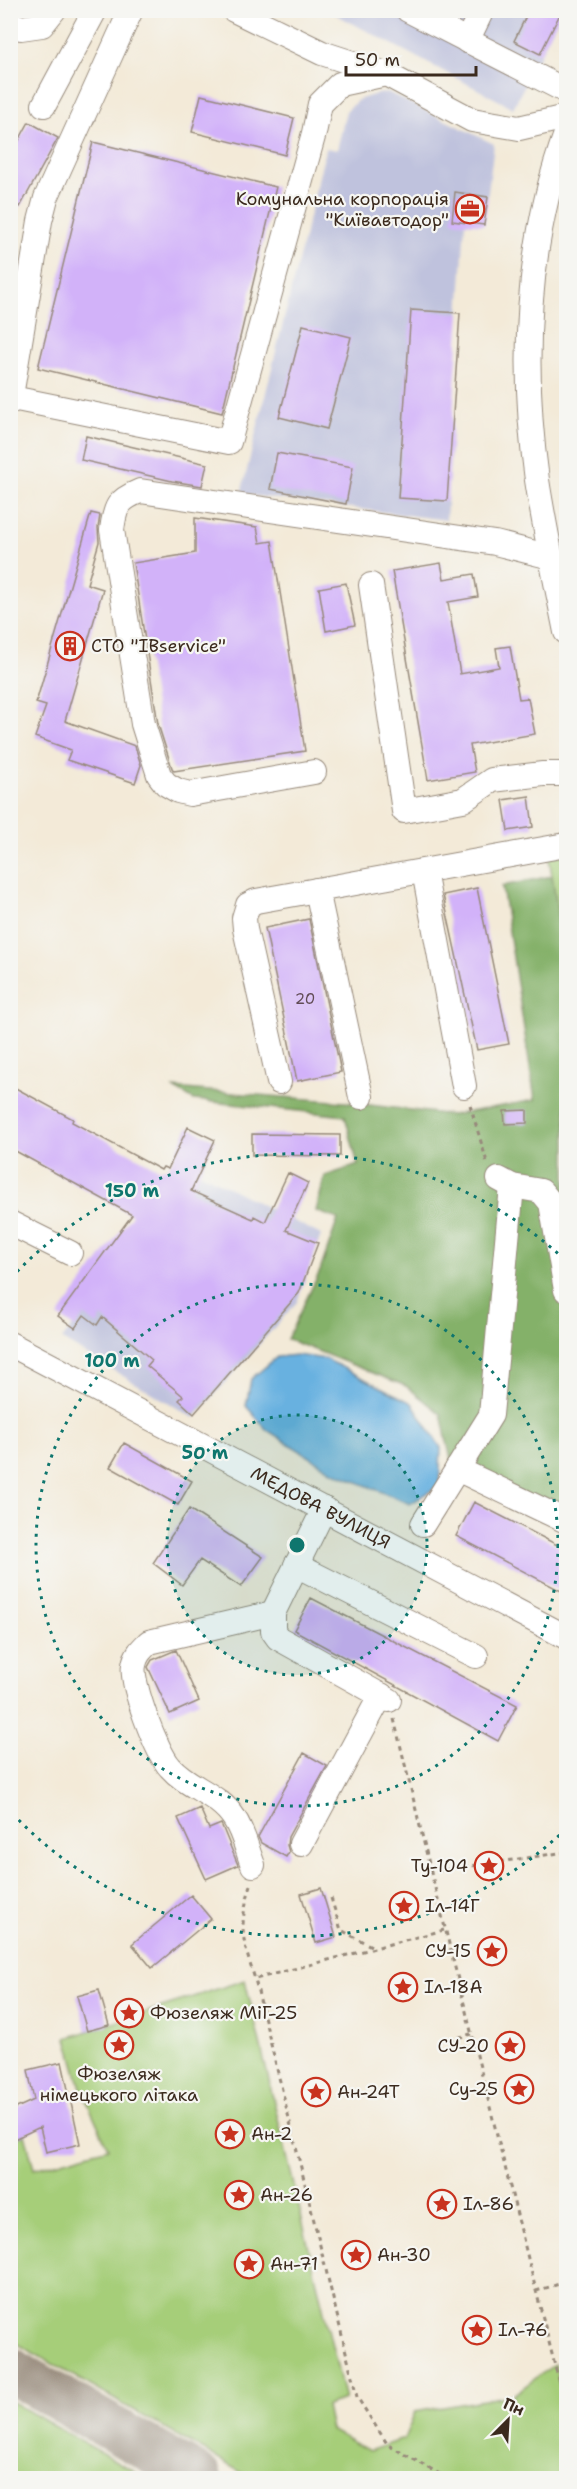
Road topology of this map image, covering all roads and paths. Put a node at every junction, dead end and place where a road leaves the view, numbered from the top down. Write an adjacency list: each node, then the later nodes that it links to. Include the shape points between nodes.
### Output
1 (54, 10): 7 (street, via 42,25 21,28)
2 (95, 10): 11 (street)
3 (131, 10): 14 (street, via 46,198)
4 (234, 10): 9 (street, via 322,53)
5 (408, 10): 8 (street)
6 (482, 10): 8 (street)
7 (10, 23)
8 (467, 41): 10 (street)
9 (386, 74): 12 (street, via 472,120 519,128); 14 (street, via 340,84 320,104 229,442)
10 (567, 91)
11 (44, 105)
12 (567, 117)
13 (567, 134): 15 (street, via 552,180 533,273 529,344 530,411)
14 (11, 400)
15 (551, 557): 17 (street); 18 (street, via 495,543 140,491 124,497 114,511 112,530 143,724 159,775 166,784 190,794)
16 (370, 585): 19 (street, via 404,811 463,800 492,780)
17 (567, 632)
18 (314, 772)
19 (567, 774)
20 (567, 845): 21 (street)
21 (424, 871): 22 (street); 24 (street)
22 (317, 890): 23 (street, via 256,901 248,905 244,918); 25 (street)
23 (279, 1082)
24 (464, 1086): 26 (path, via 487,1161)
25 (361, 1097)
26 (506, 1182): 29 (street, via 541,1191 551,1203); 31 (street, via 491,1416)
27 (10, 1223): 28 (street)
28 (70, 1253)
29 (567, 1290)
30 (10, 1344): 32 (street, МЕДОВА ВУЛИЦЯ)
31 (457, 1469): 33 (street); 34 (street)
32 (324, 1509): 35 (street); 37 (street, МЕДОВА ВУЛИЦЯ)
33 (567, 1521)
34 (423, 1524)
35 (296, 1565): 36 (street); 38 (street)
36 (273, 1613): 39 (street, via 271,1622 278,1638); 42 (street, via 149,1642 139,1651 134,1665 133,1681 158,1750 169,1767 220,1802 235,1819)
37 (567, 1637)
38 (476, 1656)
39 (385, 1697): 40 (street); 43 (path)
40 (302, 1844)
41 (567, 1852): 43 (path)
42 (253, 1865): 47 (path, via 242,1923 243,1945)
43 (431, 1872): 45 (path)
44 (331, 1898): 46 (path, via 341,1930)
45 (444, 1930): 46 (path); 48 (path)
46 (374, 1948): 47 (path)
47 (255, 1980): 53 (path, via 357,2397 388,2445)
48 (471, 2034): 49 (path); 51 (path)
49 (450, 2040)
50 (567, 2282): 51 (path)
51 (536, 2291): 52 (path, via 560,2386)
52 (567, 2390)
53 (447, 2478)

